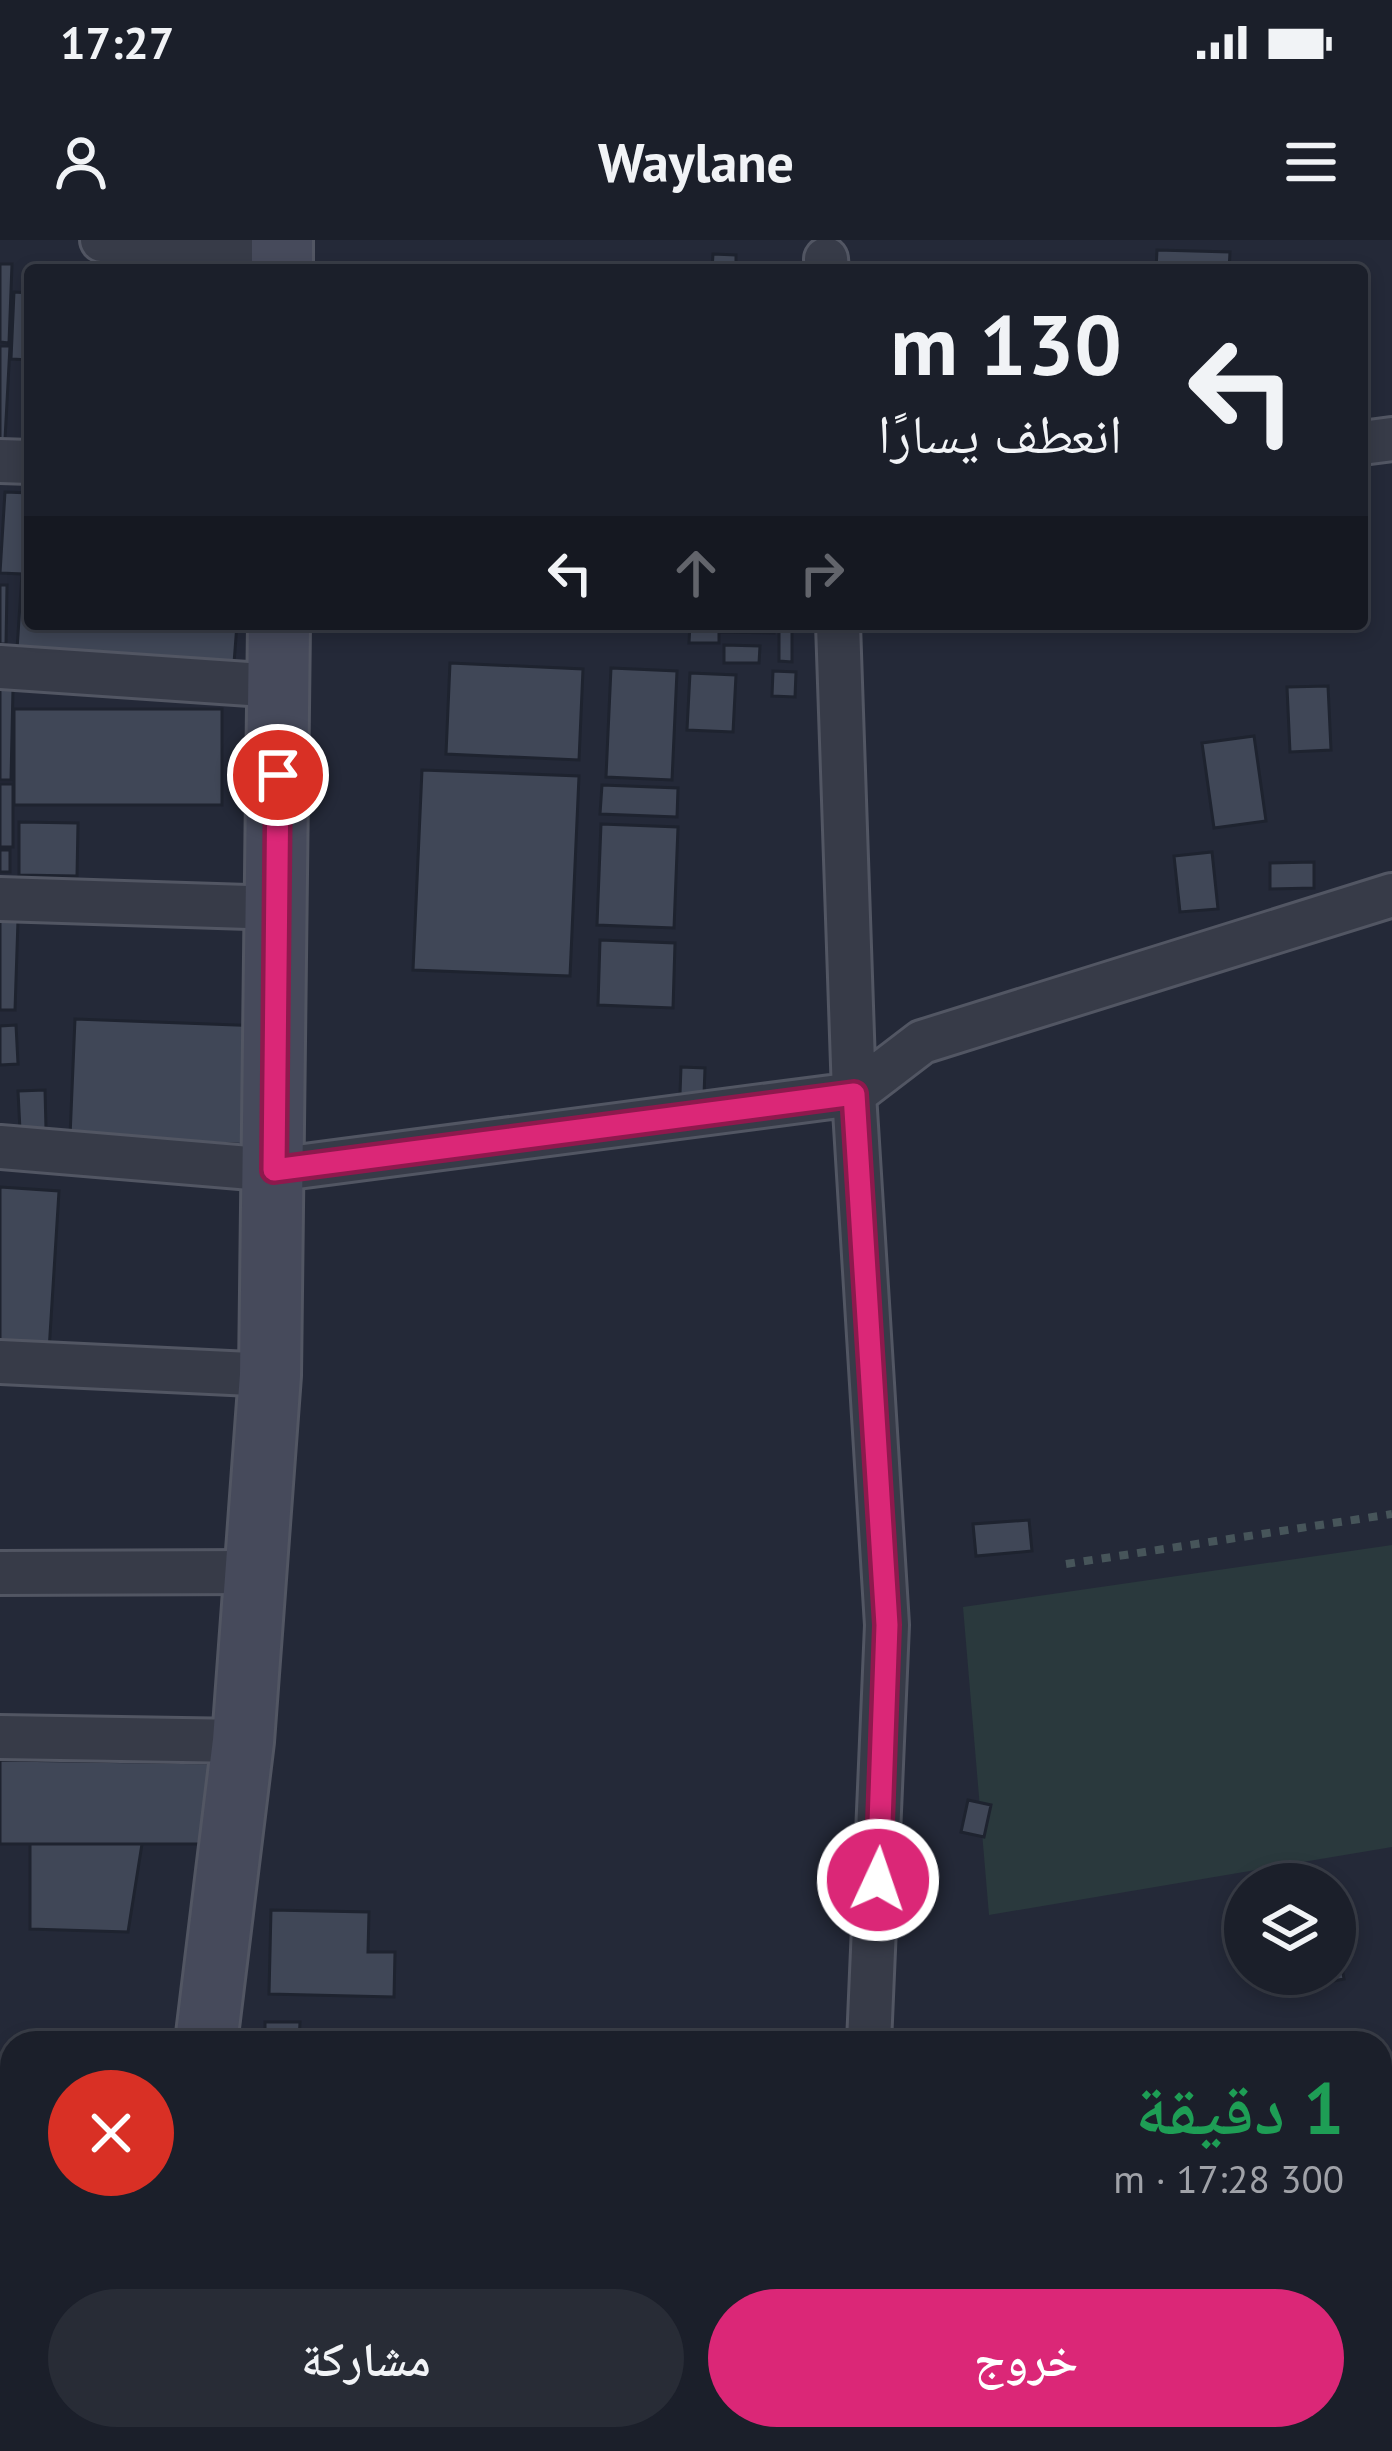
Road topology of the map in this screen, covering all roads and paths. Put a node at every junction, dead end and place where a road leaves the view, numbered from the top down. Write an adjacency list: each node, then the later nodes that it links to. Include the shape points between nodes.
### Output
1 (101, 240): 2 (street)
2 (282, 254)
3 (279, 630): 6 (street)
4 (838, 630): 10 (street)
5 (0, 667): 6 (street)
6 (278, 686): 9 (street)
7 (1392, 895): 10 (street, via 922,1042)
8 (0, 899): 9 (street)
9 (277, 908): 12 (street)
10 (854, 1094): 12 (street); 22 (street, via 887,1625)
11 (0, 1147): 12 (street)
12 (274, 1170): 14 (street)
13 (0, 1361): 14 (street)
14 (270, 1375): 17 (street)
15 (1392, 1514): 16 (path)
16 (1066, 1564)
17 (254, 1571): 18 (street); 20 (street)
18 (0, 1573)
19 (0, 1738): 20 (street)
20 (243, 1741): 21 (street)
21 (207, 2031)
22 (870, 2031)

